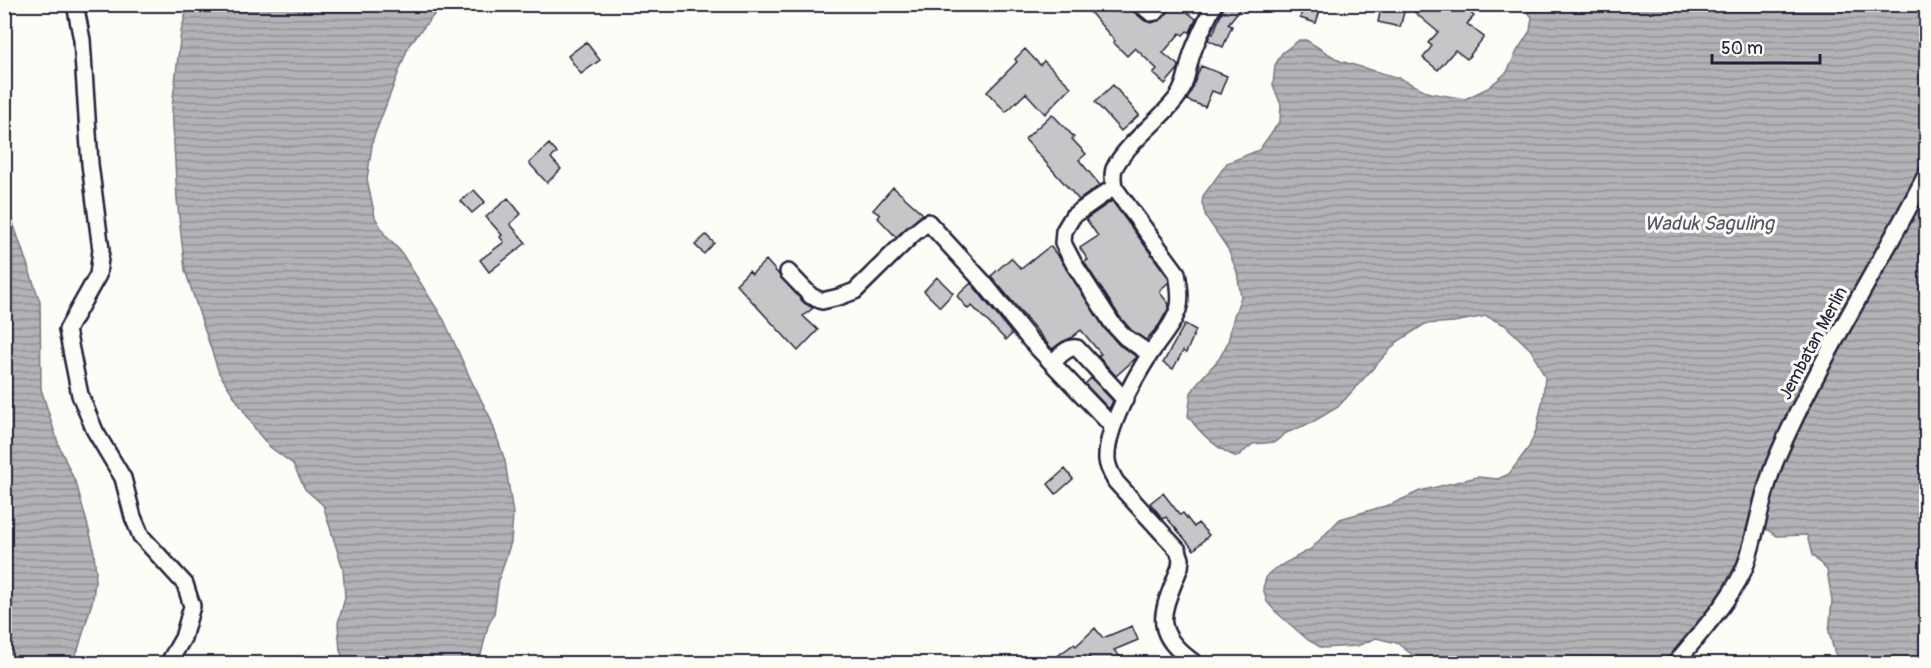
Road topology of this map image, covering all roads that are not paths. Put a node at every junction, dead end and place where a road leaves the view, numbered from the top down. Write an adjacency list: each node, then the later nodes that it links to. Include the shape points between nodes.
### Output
1 (75, 4): 12 (street, via 82,40 90,164 101,250 98,275 67,330 80,395 95,431 123,478 141,536 185,584 192,606 183,638)
2 (1140, 4): 3 (street, via 1151,13)
3 (1163, 4)
4 (1214, 4): 6 (street, via 1193,51 1184,87 1115,168)
5 (1926, 175): 14 (street, Jembatan Merlin, via 1777,456 1745,566 1730,594)
6 (1114, 187): 8 (street, via 1177,273 1179,305); 8 (street, via 1073,216 1064,231 1063,243 1112,322 1125,338)
7 (788, 272): 9 (street, via 822,301 839,297 855,291 928,222)
8 (1150, 354): 10 (street)
9 (1053, 363): 10 (street, via 1068,350 1077,348); 11 (street)
10 (1125, 400): 11 (street)
11 (1112, 426): 13 (street, via 1109,470 1178,550 1180,567 1165,610 1164,631 1170,642)
12 (168, 663)
13 (1196, 663)
14 (1675, 663)

